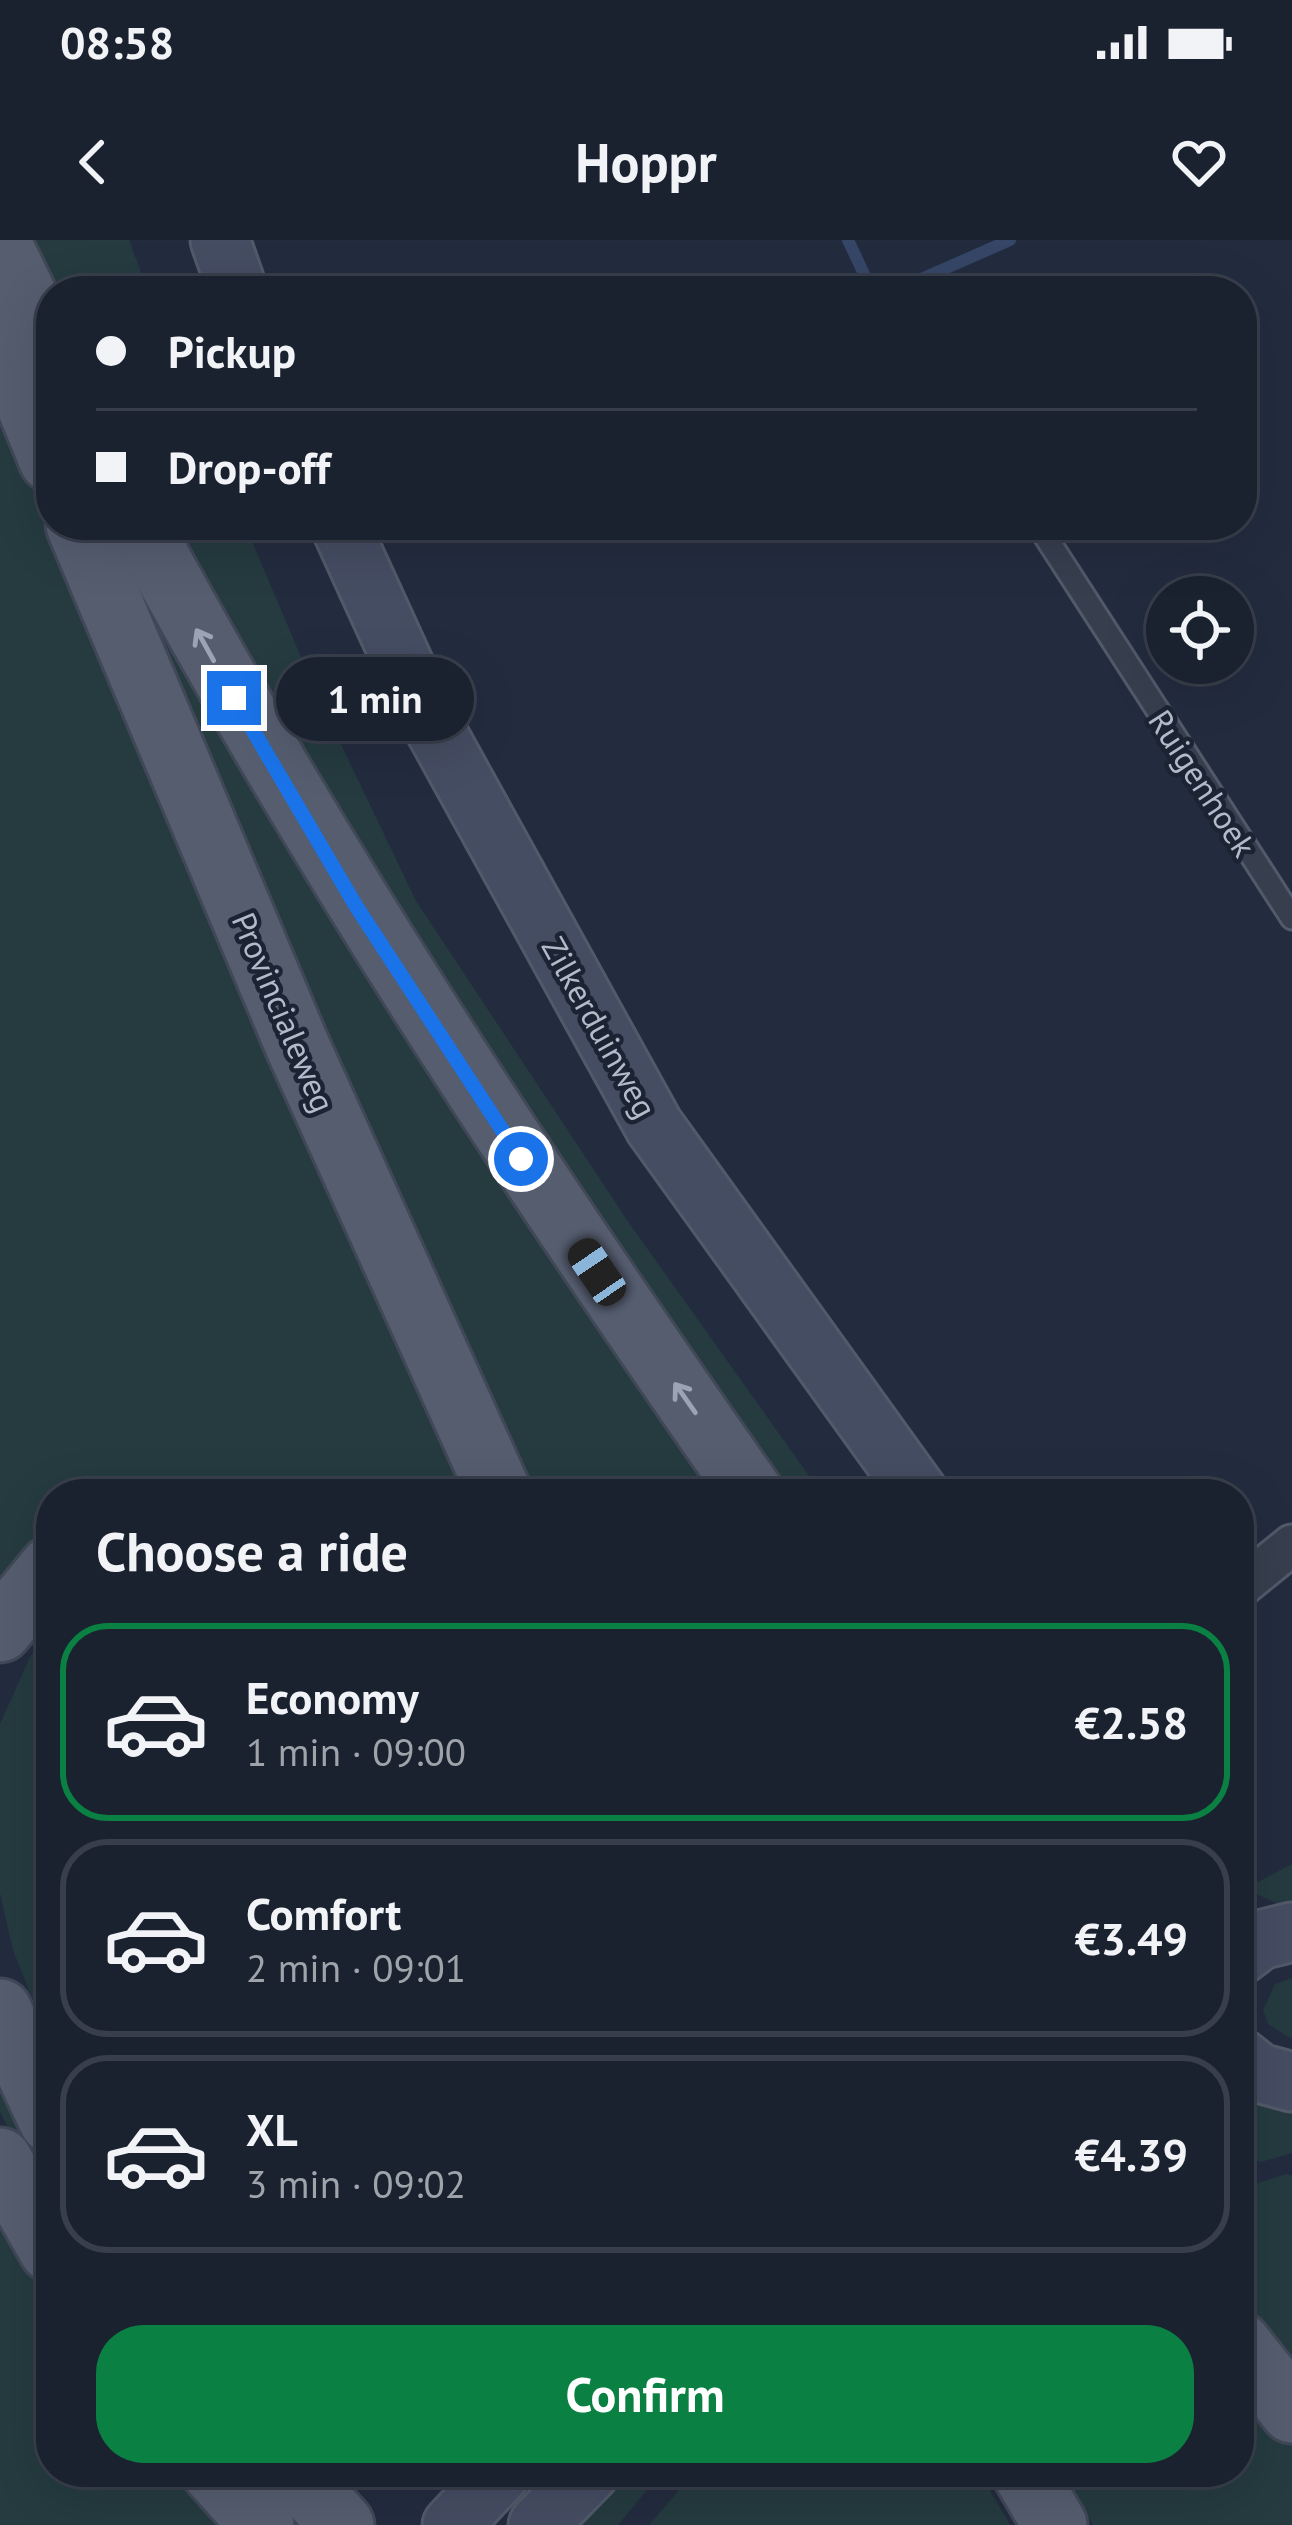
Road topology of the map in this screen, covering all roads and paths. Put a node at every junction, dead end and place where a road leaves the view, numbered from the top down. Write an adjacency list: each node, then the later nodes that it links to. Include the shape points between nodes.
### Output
1 (220, 240): 3 (street)
2 (0, 245): 4 (main road)
3 (233, 276)
4 (36, 318)
5 (0, 334): 6 (main road)
6 (36, 423)
7 (84, 540): 12 (main road, Provincialeweg, via 297,1045)
8 (149, 540): 13 (main road, one-way to 8, via 356,906)
9 (347, 540): 14 (street, Zilkerduinweg, via 424,711 654,1126)
10 (1047, 540): 11 (lane, Ruigenhoek)
11 (1292, 918)
12 (493, 1479)
13 (742, 1479)
14 (908, 1479)
15 (1292, 1545): 16 (street)
16 (1254, 1576)
17 (36, 1586): 18 (main road)
18 (0, 1630)
19 (0, 2011): 20 (main road)
20 (36, 2089)
21 (0, 2160): 22 (main road)
22 (36, 2224)
23 (1254, 2363): 24 (main road)
24 (1292, 2410)
25 (228, 2487): 30 (main road)
26 (308, 2487): 31 (main road)
27 (488, 2487): 32 (street)
28 (575, 2487): 33 (street)
29 (1033, 2487): 34 (main road)
30 (262, 2525)
31 (342, 2525)
32 (452, 2525)
33 (538, 2525)
34 (1055, 2525)

